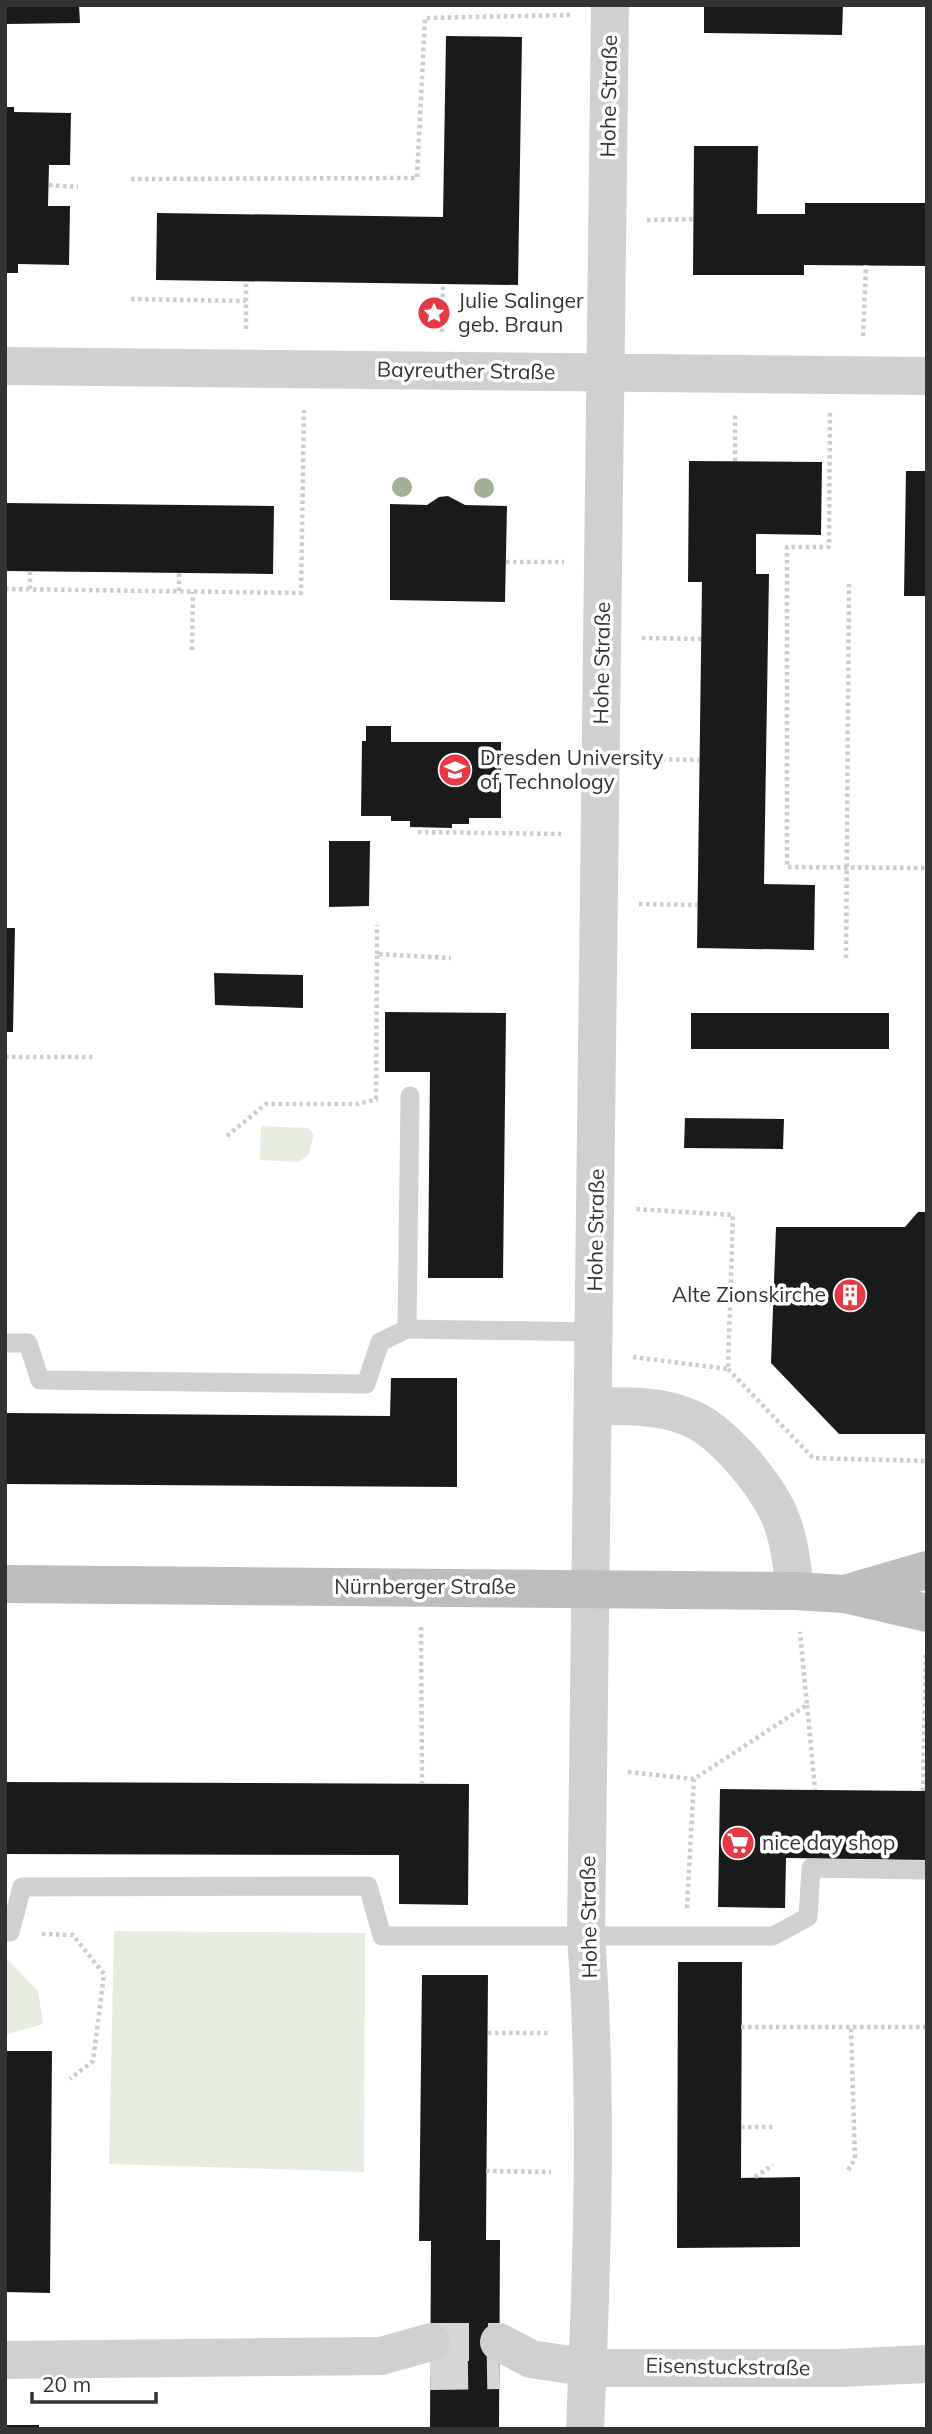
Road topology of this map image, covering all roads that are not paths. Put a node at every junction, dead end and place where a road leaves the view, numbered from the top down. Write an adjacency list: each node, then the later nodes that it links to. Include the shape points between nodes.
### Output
1 (610, 10): 3 (street, Hohe Straße)
2 (5, 366): 3 (street, Bayreuther Straße)
3 (605, 372): 4 (street, Bayreuther Straße); 7 (street, Hohe Straße)
4 (927, 376)
5 (410, 1096): 6 (lane)
6 (407, 1329): 7 (lane); 8 (lane, via 380,1342 366,1384 40,1380 28,1343)
7 (595, 1342): 9 (street, Hohe Straße)
8 (5, 1343)
9 (594, 1406): 12 (street, Hohe Straße); 13 (street, via 640,1406 691,1418 728,1445 778,1511 790,1550)
10 (927, 1570): 14 (main road, Nürnberger Straße)
11 (5, 1584): 12 (main road, Nürnberger Straße)
12 (592, 1588): 13 (main road, Nürnberger Straße); 18 (street, Hohe Straße)
13 (795, 1591): 14 (main road, Nürnberger Straße)
14 (845, 1594): 15 (main road, Nürnberger Straße)
15 (927, 1613)
16 (927, 1870): 18 (lane, via 811,1868 807,1917 774,1936)
17 (8, 1932): 18 (lane, via 22,1887 368,1886 382,1936)
18 (586, 1936): 23 (street, Hohe Straße, via 593,2034)
19 (430, 2356): 21 (street)
20 (510, 2357): 23 (street, Eisenstuckstraße)
21 (5, 2360)
22 (927, 2364): 23 (street, Eisenstuckstraße)
23 (590, 2368): 24 (street, Hohe Straße)
24 (585, 2429)

